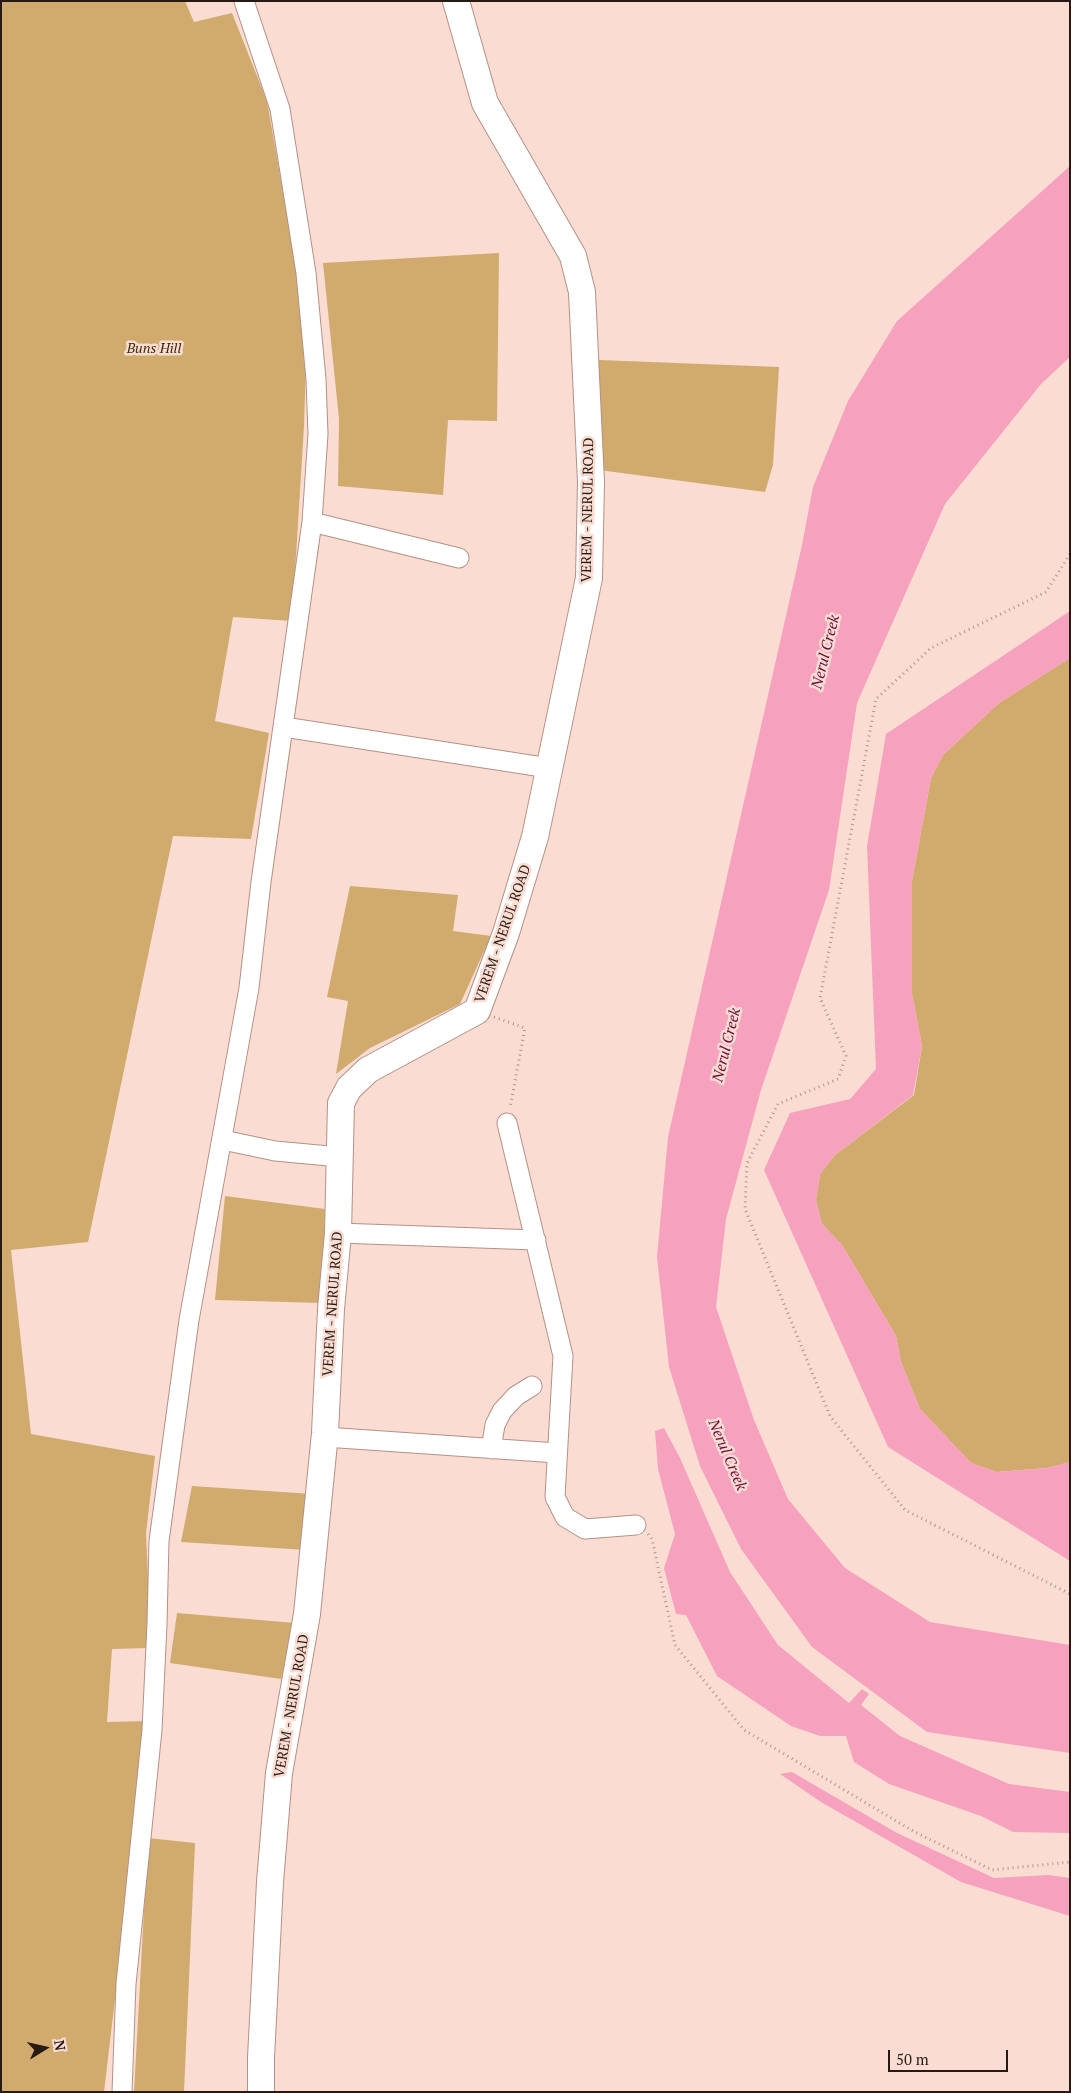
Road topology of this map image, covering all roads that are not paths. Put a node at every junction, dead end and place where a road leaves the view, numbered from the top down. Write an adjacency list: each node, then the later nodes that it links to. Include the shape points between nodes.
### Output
1 (244, 1): 3 (street, via 280,109 306,273 318,434)
2 (456, 1): 6 (main road, VEREM - NERUL ROAD, via 485,103 573,256 582,292 591,482 589,578)
3 (312, 522): 4 (street); 5 (street)
4 (459, 558)
5 (284, 727): 6 (street); 8 (street, via 249,988)
6 (549, 768): 9 (main road, VEREM - NERUL ROAD, via 535,837 506,933 477,1011 379,1063 352,1083 341,1103)
7 (507, 1123): 11 (street)
8 (223, 1140): 9 (street, via 275,1151); 17 (street, via 189,1320 159,1541 152,1730 126,1984)
9 (340, 1157): 10 (main road, VEREM - NERUL ROAD)
10 (338, 1233): 11 (street); 13 (main road, VEREM - NERUL ROAD)
11 (536, 1240): 15 (street, via 563,1356)
12 (532, 1386): 14 (street, via 516,1396 502,1411 495,1425)
13 (325, 1437): 14 (street); 18 (main road, VEREM - NERUL ROAD, via 308,1614 279,1773 261,2049)
14 (491, 1449): 15 (street)
15 (557, 1453): 16 (street, via 554,1498 565,1517 585,1529)
16 (636, 1525)
17 (122, 2092)
18 (262, 2092)

